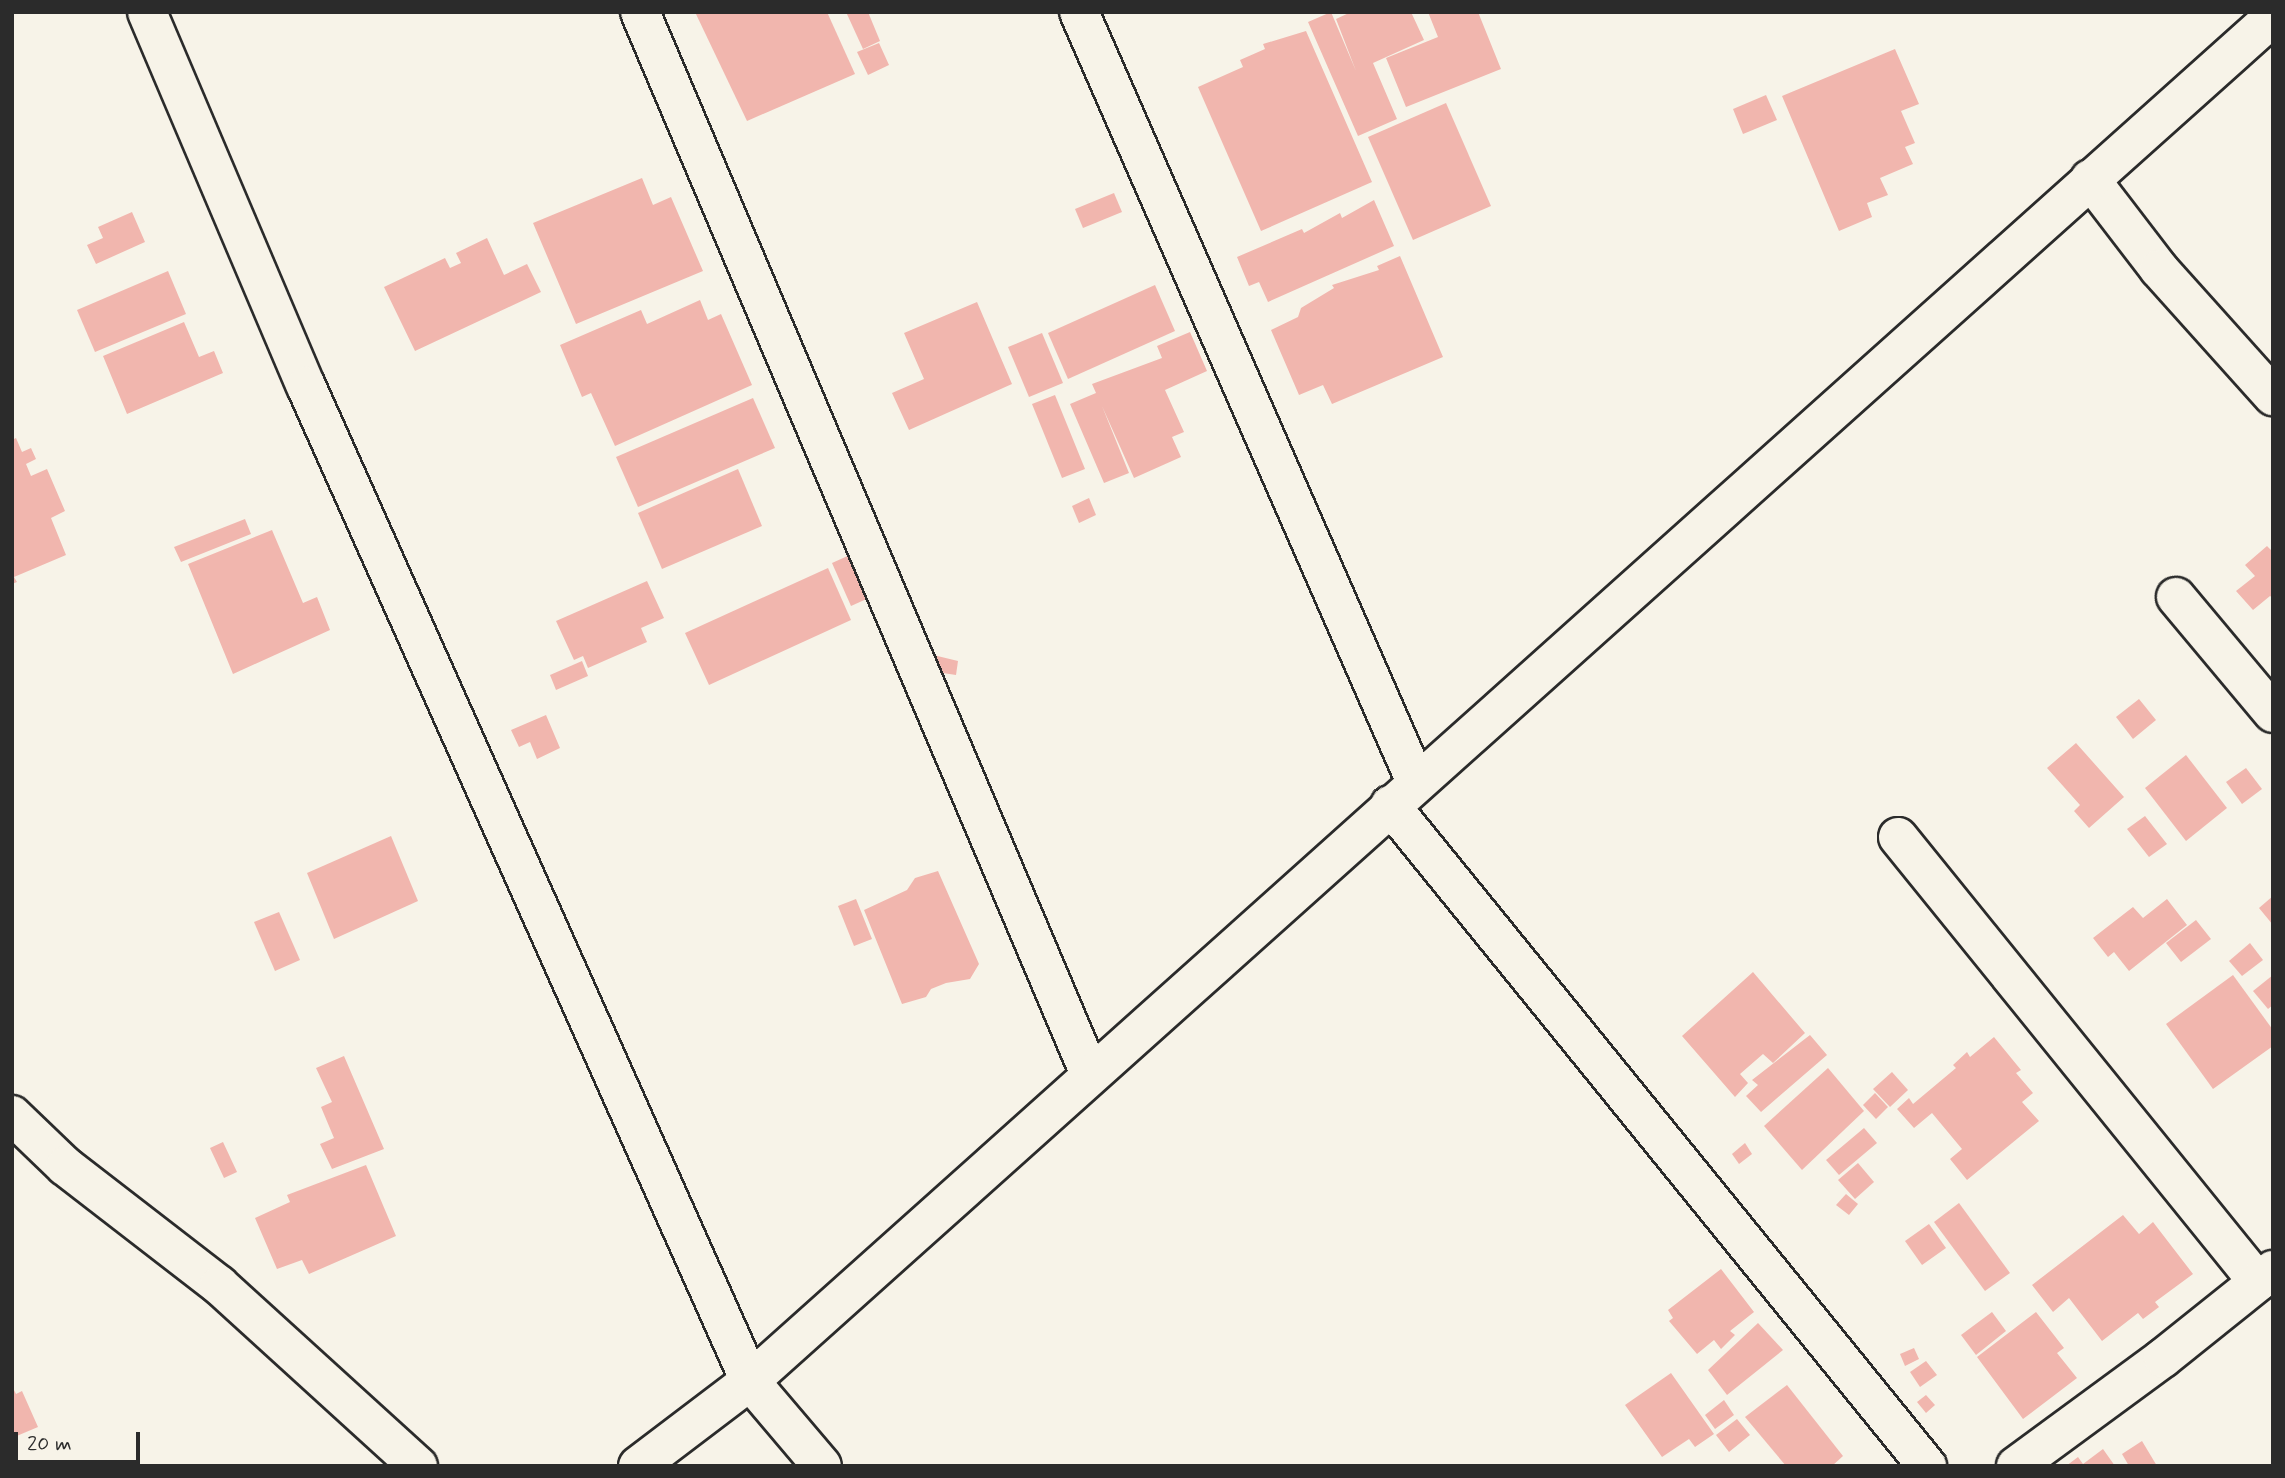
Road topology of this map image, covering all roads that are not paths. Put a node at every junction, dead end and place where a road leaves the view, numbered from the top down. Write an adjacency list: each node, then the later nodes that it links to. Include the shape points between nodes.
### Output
1 (147, 12): 14 (street, via 306,386)
2 (640, 12): 11 (street)
3 (1079, 12): 9 (street)
4 (2273, 16): 5 (street)
5 (2090, 179): 6 (street, via 2159,270); 9 (street)
6 (2273, 396)
7 (2176, 597): 8 (street)
8 (2273, 713)
9 (1403, 793): 11 (street); 18 (street)
10 (1898, 837): 13 (street)
11 (1090, 1074): 14 (street)
12 (12, 1115): 15 (street, via 65,1166 219,1285)
13 (2265, 1276): 19 (street)
14 (750, 1381): 16 (street); 17 (street)
15 (418, 1466)
16 (638, 1466)
17 (822, 1466)
18 (1927, 1466)
19 (2016, 1466)

